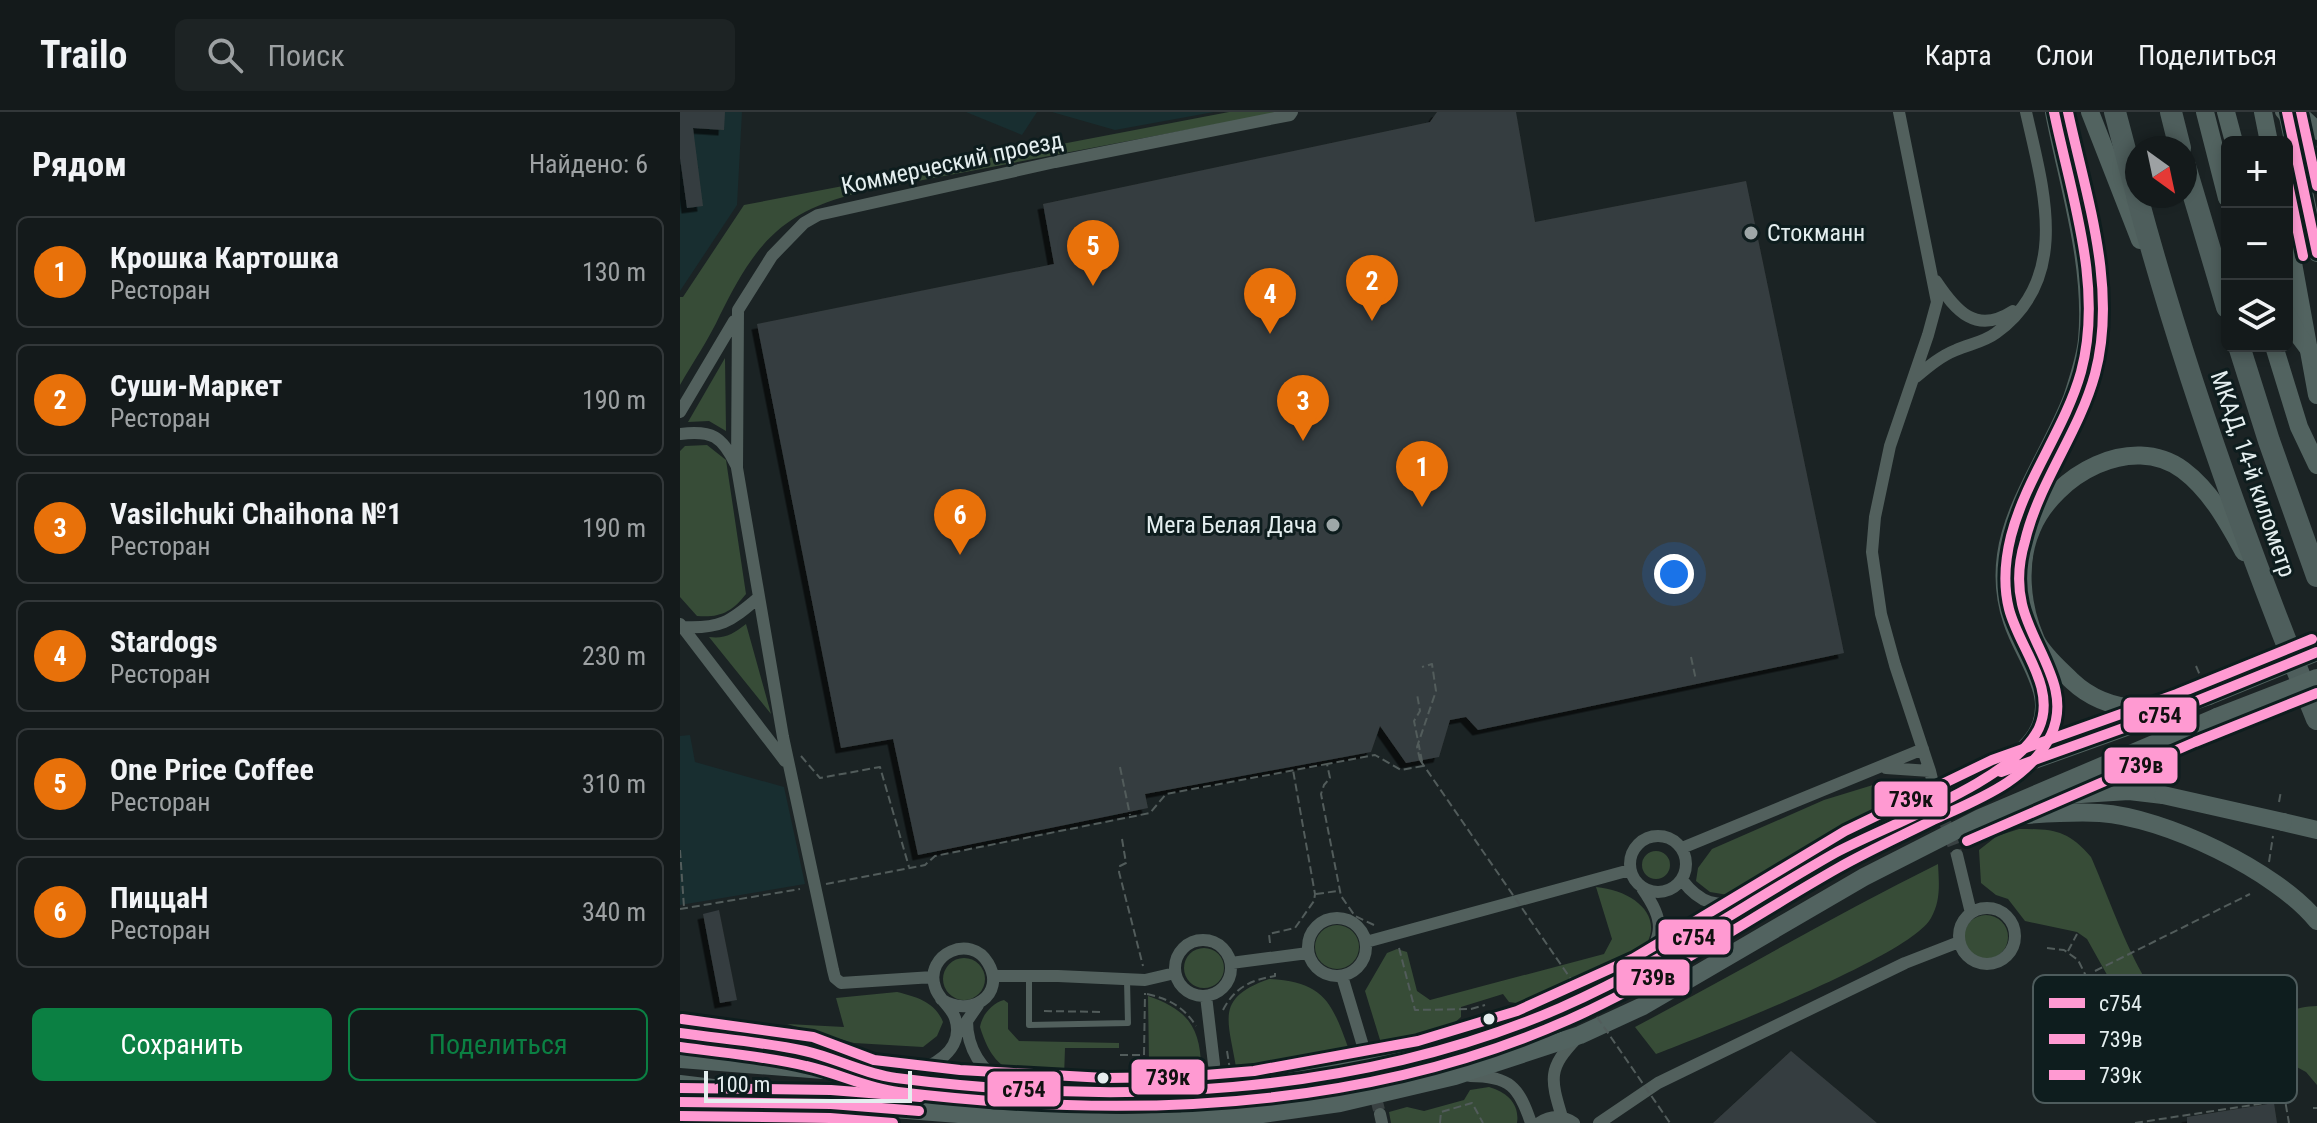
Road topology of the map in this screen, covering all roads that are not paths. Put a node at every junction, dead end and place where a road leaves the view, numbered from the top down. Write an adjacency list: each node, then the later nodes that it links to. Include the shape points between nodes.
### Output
1 (1305, 112): 13 (street, Коммерческий проезд)
2 (1899, 112): 25 (street)
3 (2026, 112): 27 (street, via 2047,237 2039,275)
4 (2052, 112): 52 (main road, via 2085,269 2087,342 2070,402 2013,525 2006,555 2012,621 2045,702 2034,739)
5 (2090, 112): 32 (main road)
6 (2115, 112): 18 (highway, МКАД, 14-й километр)
7 (2171, 112): 15 (highway)
8 (2205, 112): 20 (main road)
9 (2226, 112): 16 (main road)
10 (2263, 112): 17 (main road)
11 (2284, 112): 19 (street, bridge); 23 (main road)
12 (2297, 112): 14 (main road)
13 (1291, 113): 28 (street, Коммерческий проезд, via 818,215 772,256)
14 (2317, 131)
15 (2177, 136)
16 (2232, 136)
17 (2268, 136)
18 (2125, 150)
19 (2317, 156)
20 (2221, 175)
21 (2197, 206): 26 (highway)
22 (2141, 208): 32 (highway, МКАД, 14-й километр)
23 (2317, 253)
24 (2293, 263): 35 (main road)
25 (1931, 273): 27 (street, via 1968,317 1992,321); 34 (street, via 1937,302)
26 (2221, 287)
27 (2022, 304): 34 (street, via 1998,332 1945,355)
28 (736, 318): 36 (street); 39 (street, Коммерческий проезд)
29 (2293, 325): 33 (main road, bridge)
30 (2241, 352): 40 (highway, МКАД, 14-й километр)
31 (2276, 352): 38 (main road)
32 (2186, 358): 41 (highway, МКАД, 14-й километр)
33 (2317, 360)
34 (1914, 379): 48 (street, via 1890,446 1872,552 1881,614)
35 (2317, 395)
36 (680, 412)
37 (680, 434): 39 (street, via 712,435 728,448)
38 (2317, 465)
39 (737, 468): 42 (street, Коммерческий проезд)
40 (2317, 576)
41 (2267, 595): 46 (main road, via 2223,514 2181,468 2154,458 2124,456 2097,464 2048,502 2024,557 2023,583 2037,643 2077,686 2100,699 2129,708); 47 (highway, МКАД, 14-й километр)
42 (758, 598): 43 (street, via 724,624); 49 (street, Коммерческий проезд)
43 (681, 625): 49 (street)
44 (2317, 652): 46 (main road, bridge, via 2206,691)
45 (2317, 678): 53 (main road, bridge)
46 (2182, 707): 52 (main road)
47 (2317, 719)
48 (1923, 749): 50 (street); 51 (street)
49 (789, 766): 74 (street, Коммерческий проезд, via 835,978 841,983)
50 (1877, 769): 51 (street); 57 (street)
51 (1930, 771): 54 (street)
52 (1998, 773): 62 (main road, via 1852,843)
53 (2034, 796): 55 (main road); 56 (main road, bridge, via 2129,791 2163,795)
54 (1937, 800)
55 (1980, 818): 64 (main road, via 2072,812 2145,823 2256,870); 80 (main road, via 1864,877 1643,1006)
56 (2317, 830)
57 (1682, 848): 59 (street, via 1673,840 1649,837 1633,850); 60 (street)
58 (1957, 855): 63 (street)
59 (1630, 870): 61 (street); 65 (street)
60 (1682, 880): 61 (street, via 1664,892); 62 (street, via 1706,902)
61 (1642, 888): 69 (street, via 1660,919 1660,933)
62 (1750, 903): 69 (main road)
63 (1971, 913): 66 (street, via 1963,920); 66 (street, via 1982,908 2004,914 2012,923 2014,945 2009,955 1989,965 1969,959)
64 (2317, 921)
65 (1366, 942): 67 (street, via 1355,923 1333,917 1313,930); 73 (street, via 1361,964)
66 (1959, 942): 93 (street, via 1658,1083)
67 (1308, 953): 68 (street); 73 (street, via 1320,972)
68 (1231, 963): 70 (street, via 1214,942 1194,941 1179,954); 76 (street, via 1226,985)
69 (1641, 970): 87 (main road, via 1522,1024 1421,1055 1332,1073 1182,1091)
70 (1175, 973): 75 (street); 76 (street, via 1186,991)
71 (1029, 975): 72 (street); 75 (street); 75 (lane, via 1029,1025 1128,1023)
72 (993, 976): 74 (street, via 983,956 963,948 945,954); 78 (street)
73 (1342, 976): 81 (street)
74 (933, 977): 77 (street)
75 (1127, 980)
76 (1206, 996): 83 (street)
77 (941, 999): 78 (street, via 961,1008); 84 (street, via 957,1026 946,1055 924,1069)
78 (981, 1002): 87 (street, via 967,1021 976,1056 992,1076)
79 (680, 1033): 84 (main road, via 810,1051)
80 (1580, 1035): 85 (main road); 90 (street, via 1561,1055 1552,1078)
81 (1363, 1046)
82 (680, 1059): 84 (main road)
83 (1214, 1064)
84 (878, 1074): 87 (main road)
85 (1455, 1076): 89 (main road, via 1340,1103 1182,1121 1062,1121); 91 (street, via 1491,1076 1512,1085)
86 (680, 1084): 89 (main road)
87 (1029, 1089)
88 (680, 1102): 89 (main road)
89 (881, 1108)
90 (1568, 1120): 92 (street, via 1553,1117)
91 (1531, 1123)
92 (1539, 1123)
93 (1599, 1123)

